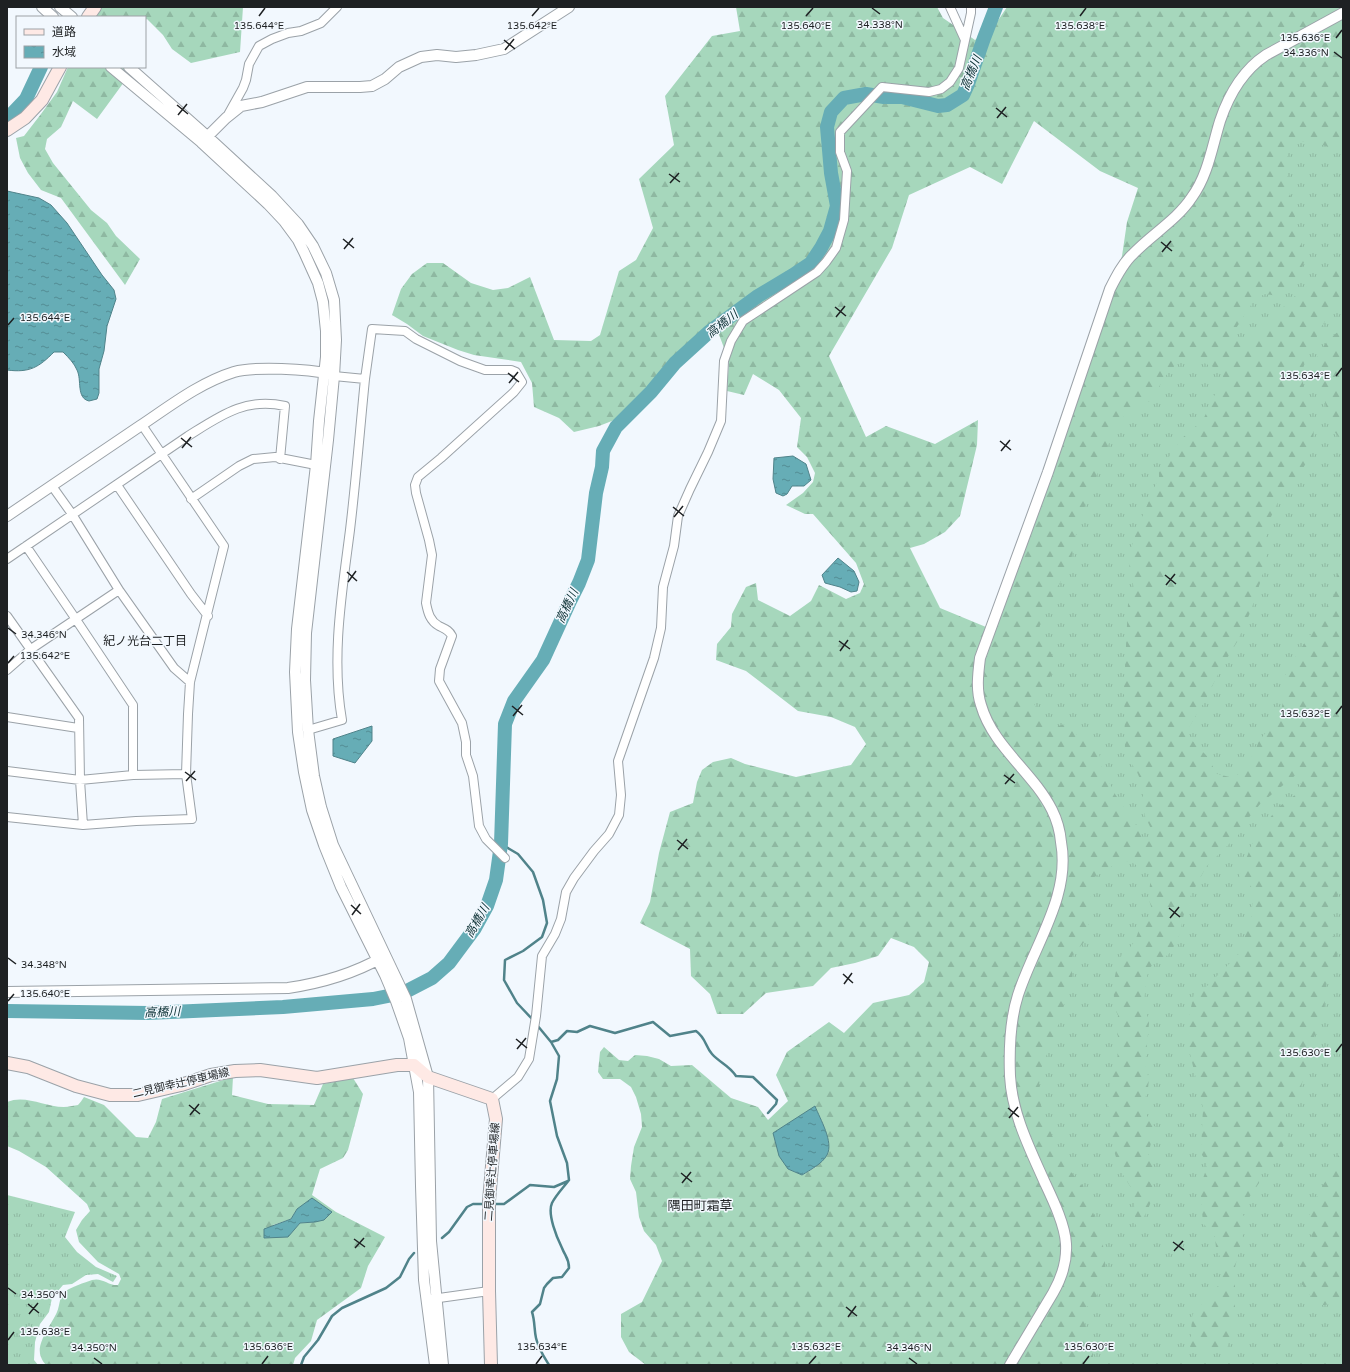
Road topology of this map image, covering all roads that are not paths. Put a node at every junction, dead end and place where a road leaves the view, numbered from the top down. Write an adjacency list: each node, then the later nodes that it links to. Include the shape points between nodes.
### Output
1 (42, 7): 9 (street)
2 (60, 7): 10 (street)
3 (95, 7): 11 (main road)
4 (337, 7): 16 (street, via 322,23 288,33 259,46 249,64 240,94)
5 (569, 7): 16 (street, via 504,49 456,57 421,56 399,67 372,86 307,87 241,106)
6 (950, 7): 12 (street)
7 (971, 7): 12 (street)
8 (1343, 12): 62 (street, via 1266,55 1250,67 1230,94 1200,185 1178,214 1132,255 1119,272 1110,289 1048,472 980,658 978,684 981,706 998,739 1041,792 1052,810 1059,829 1063,866 1056,901 1017,997 1009,1055 1010,1083 1016,1110 1023,1133 1054,1202 1066,1243 1065,1258 1058,1284)
9 (53, 16)
10 (71, 16)
11 (89, 16)
12 (965, 40): 56 (street, via 959,68 950,82 941,89 929,92 882,86 840,132 840,152 847,171 844,220 836,248 817,272 744,321 731,341 724,361 721,421 678,516 674,546 663,587 661,628 654,658 618,761 621,795 619,815 609,834 578,872 566,892 561,919 542,956 529,1059 518,1077)
13 (59, 68): 17 (main road, via 42,100 26,118)
14 (112, 68): 18 (street)
15 (131, 69): 18 (street)
16 (226, 118): 18 (street)
17 (7, 130)
18 (204, 140): 19 (street, via 284,221 301,246 318,283 323,302 326,331); 20 (street, via 272,196 298,224 312,246 326,274 334,300)
19 (324, 373): 20 (street); 22 (street, via 270,369 234,372 210,380); 25 (street)
20 (334, 376): 21 (street); 42 (street, via 306,633)
21 (365, 379): 42 (street, via 337,643 338,698 342,720); 49 (street, via 372,329 405,332 460,361 485,370 516,372 522,382 418,477 415,486 432,554 426,603 431,619 452,636 440,669 439,681 462,723 480,826 486,839)
22 (142, 425): 23 (street); 27 (street)
23 (162, 455): 24 (street, via 229,411 273,403 285,406); 26 (street); 28 (street)
24 (280, 459): 25 (street); 28 (street, via 267,457 246,462)
25 (316, 465): 50 (street, via 297,629 295,672 298,732 312,810 324,846 341,887)
26 (117, 485): 29 (street); 35 (street)
27 (52, 486): 29 (street); 30 (street)
28 (191, 499): 35 (street, via 224,546)
29 (72, 514): 31 (street); 33 (street)
30 (7, 516)
31 (26, 546): 32 (street); 36 (street)
32 (7, 559)
33 (119, 590): 36 (street); 39 (street, via 174,668)
34 (7, 616): 37 (street)
35 (208, 616): 39 (street)
36 (76, 618): 37 (street); 45 (street, via 133,705)
37 (31, 649): 38 (street); 41 (street, via 79,718)
38 (7, 670)
39 (190, 682): 44 (street)
40 (7, 717): 41 (street)
41 (78, 728): 46 (street)
42 (308, 730): 50 (street, via 321,807 334,845)
43 (7, 771): 46 (street)
44 (186, 774): 45 (street); 48 (street, via 192,819)
45 (133, 775): 46 (street)
46 (80, 780): 48 (street)
47 (7, 817): 48 (street)
48 (83, 825)
49 (505, 858)
50 (382, 958): 51 (street, via 350,973 322,982 288,988); 52 (street)
51 (7, 992)
52 (401, 1000): 54 (street); 55 (street)
53 (7, 1063): 54 (main road, 二見御幸辻停車場線, via 28,1067 76,1086 110,1095 138,1095 235,1071 260,1070 318,1078 397,1065)
54 (414, 1065): 55 (main road); 58 (street, via 419,1092 422,1229)
55 (428, 1077): 56 (main road); 58 (street)
56 (492, 1099): 57 (main road, 二見御幸辻停車場線, via 496,1119 489,1204)
57 (489, 1292): 58 (street); 61 (main road, 二見御幸辻停車場線)
58 (431, 1299): 59 (street); 60 (street)
59 (435, 1365)
60 (444, 1365)
61 (491, 1365)
62 (1010, 1365)

